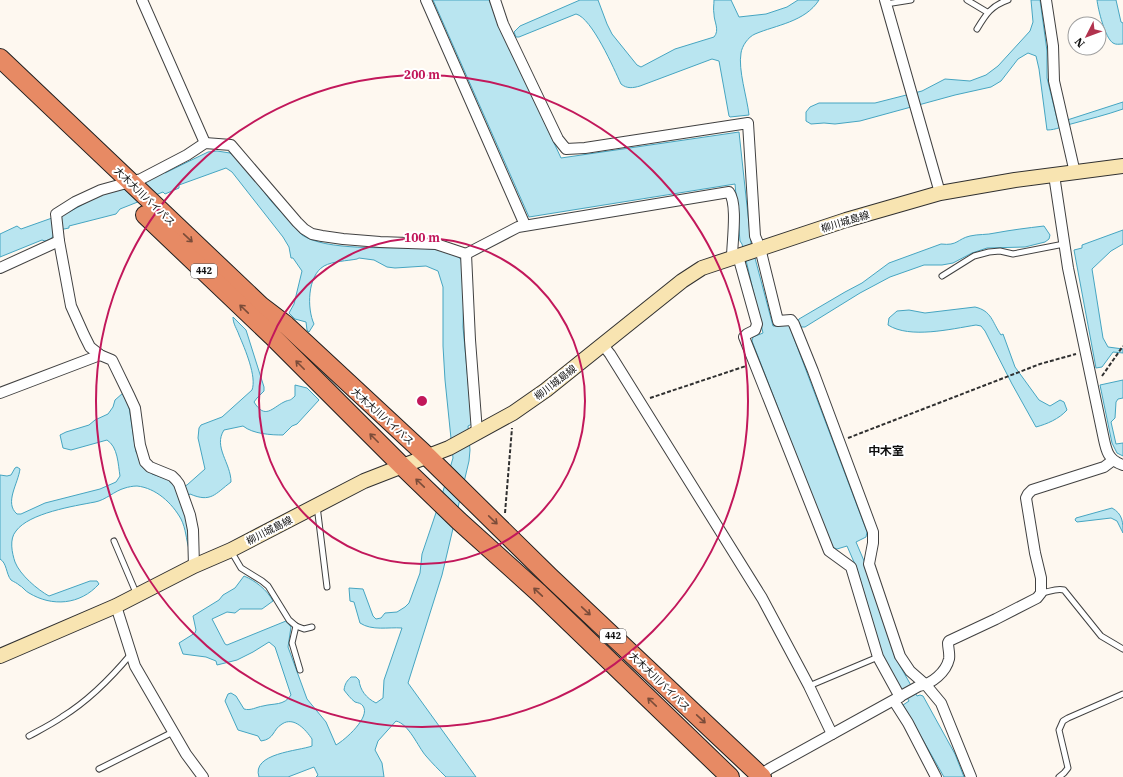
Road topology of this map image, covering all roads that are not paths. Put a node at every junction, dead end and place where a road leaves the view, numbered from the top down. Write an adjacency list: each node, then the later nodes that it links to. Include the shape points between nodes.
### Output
1 (142, 0): 13 (street)
2 (426, 0): 19 (street)
3 (495, 0): 22 (street, via 558,139 566,149 748,123 755,236)
4 (911, 0): 8 (lane)
5 (967, 0): 9 (lane)
6 (1008, 0): 9 (lane)
7 (1046, 0): 15 (street, via 1053,46 1054,81)
8 (886, 2): 18 (street)
9 (987, 12): 10 (lane)
10 (977, 28)
11 (0, 58): 17 (highway, 大木大川バイパス / 442)
12 (0, 74): 17 (highway, 大木大川バイパス / 442)
13 (206, 143): 17 (street, via 141,179); 23 (street, via 232,144 297,222 312,234 380,242 436,244)
14 (1123, 166): 15 (main road, 柳川城島線)
15 (1075, 173): 16 (main road, 柳川城島線)
16 (1054, 175): 18 (main road, 柳川城島線); 21 (street)
17 (124, 185): 20 (street, via 101,190 56,214); 27 (highway, 大木大川バイパス / 442)
18 (940, 193): 22 (main road, 柳川城島線)
19 (525, 225): 23 (street); 24 (street, via 729,192 732,196)
20 (59, 238): 25 (street); 29 (street, via 71,306 90,347)
21 (1064, 244): 26 (lane, via 1013,254 989,252 974,256); 33 (street, via 1085,352 1107,450)
22 (759, 249): 24 (main road, 柳川城島線); 51 (street, via 778,321 790,320 794,324 873,532 869,564 900,656 910,671)
23 (466, 254): 31 (street)
24 (738, 256): 28 (main road, 柳川城島線, via 702,268 691,275); 49 (street, via 757,324 756,330 744,337 829,551 851,567)
25 (0, 268)
26 (942, 276)
27 (279, 331): 32 (highway, 大木大川バイパス / 442, via 341,378); 35 (highway, 大木大川バイパス / 442, one-way to 27, via 328,392)
28 (602, 344): 31 (main road, 柳川城島線, via 546,390 513,413); 52 (street, via 762,598)
29 (100, 355): 30 (street); 39 (street, via 112,360 135,408 140,445 146,462 150,467 172,476 179,484 190,515)
30 (0, 393)
31 (474, 433): 32 (main road, 柳川城島線, via 449,448)
32 (427, 456): 35 (main road, 柳川城島線); 59 (highway, 大木大川バイパス / 442, one-way to 59, via 550,577)
33 (1112, 461): 34 (street); 41 (street, via 1104,467 1032,490 1028,494 1026,498 1041,578)
34 (1123, 465)
35 (402, 466): 36 (main road, 柳川城島線, via 364,481); 61 (highway, 大木大川バイパス / 442, one-way to 35, via 539,593)
36 (317, 505): 38 (main road, 柳川城島線); 40 (lane)
37 (114, 541): 42 (lane)
38 (231, 550): 39 (main road, 柳川城島線); 44 (lane, via 241,568 268,586 289,620)
39 (194, 566): 42 (main road, 柳川城島線)
40 (327, 587)
41 (1041, 593): 46 (lane, via 1059,588 1064,590 1101,636); 51 (street, via 1037,598 949,641 950,658 945,669)
42 (137, 596): 43 (main road, 柳川城島線)
43 (116, 606): 47 (street); 48 (main road, 柳川城島線)
44 (296, 626): 45 (lane, via 304,629); 50 (lane, via 292,643)
45 (312, 627)
46 (1123, 649)
47 (131, 654): 55 (street, via 135,666); 57 (lane, via 114,675 76,708)
48 (0, 656)
49 (878, 656): 52 (lane); 54 (street)
50 (300, 670)
51 (926, 685): 54 (street, via 919,686); 63 (street, via 941,703)
52 (809, 686): 56 (street)
53 (1123, 694): 64 (lane, via 1063,721 1059,730 1068,768)
54 (897, 699): 56 (street); 62 (street)
55 (173, 732): 58 (lane); 60 (street)
56 (832, 734): 59 (street, via 768,769)
57 (29, 736)
58 (99, 769)
59 (760, 776)
60 (203, 777)
61 (730, 777)
62 (936, 777)
63 (971, 777)
64 (1059, 777)

